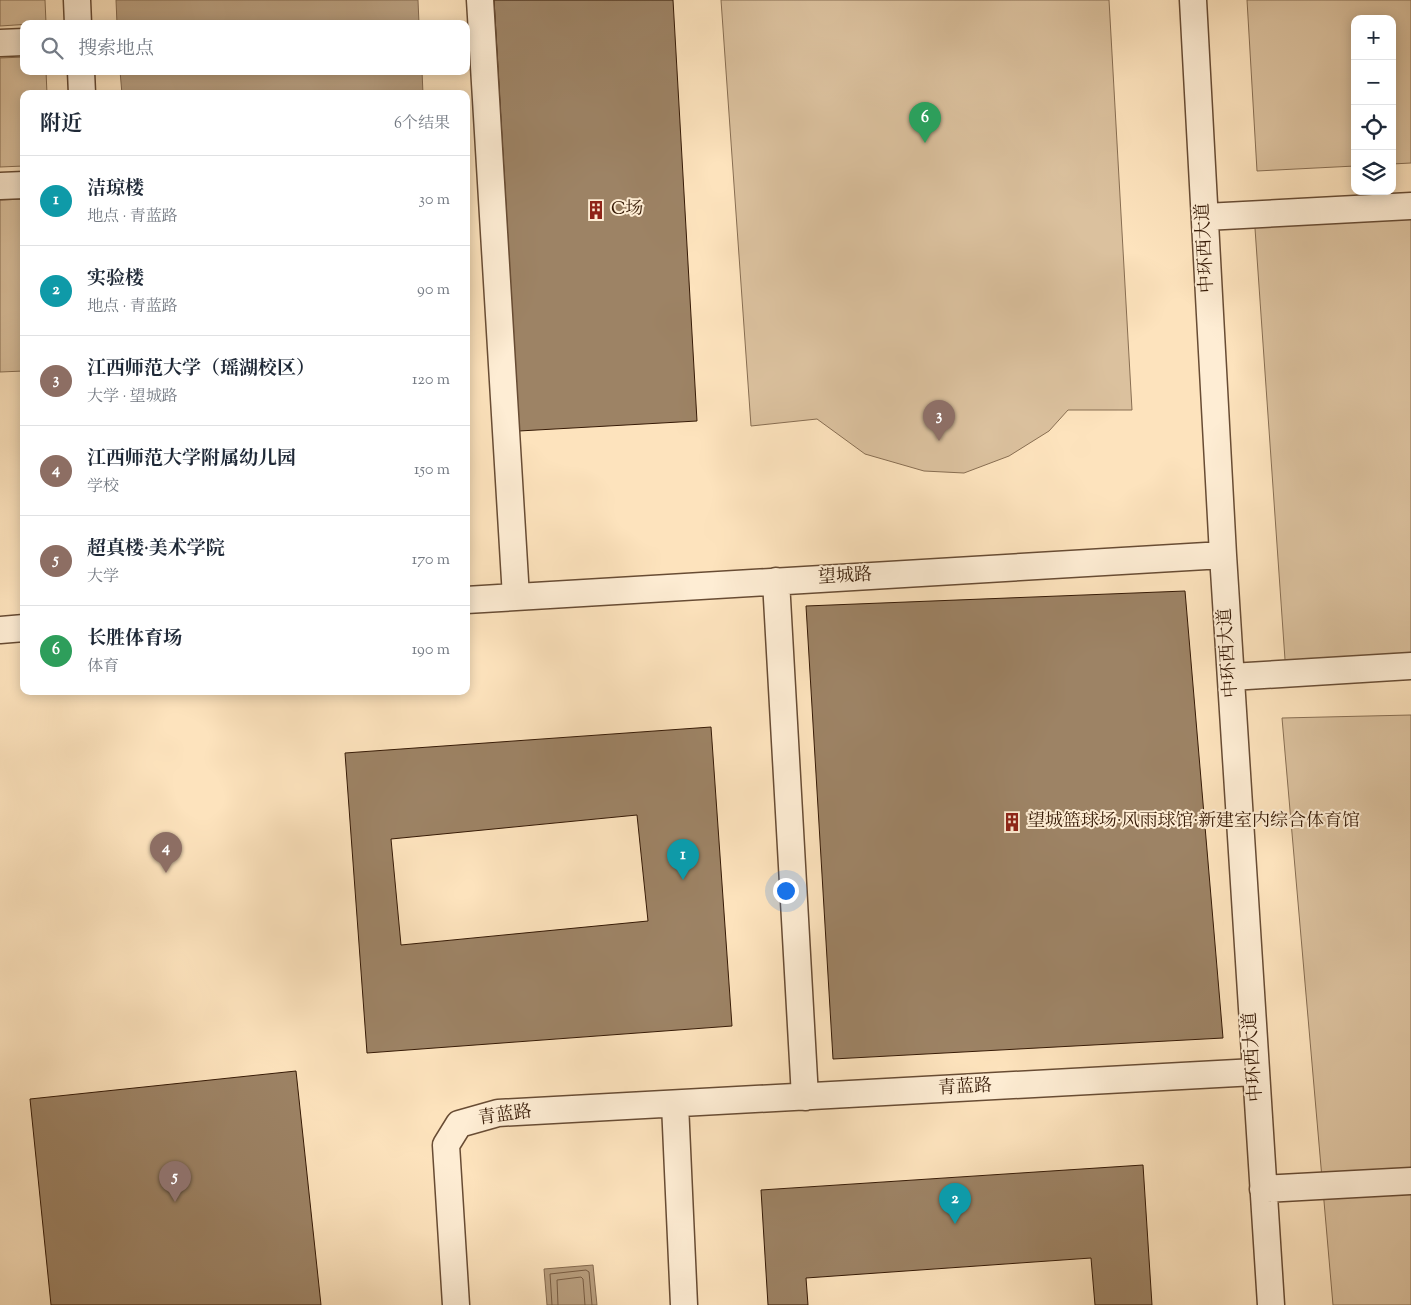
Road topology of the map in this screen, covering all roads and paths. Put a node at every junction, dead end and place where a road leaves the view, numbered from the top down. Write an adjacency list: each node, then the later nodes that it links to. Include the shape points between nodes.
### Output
1 (77, 0): 4 (street)
2 (480, 0): 15 (street)
3 (1193, 0): 12 (street, 中环西大道)
4 (78, 20)
5 (20, 42): 6 (street)
6 (0, 43)
7 (81, 75): 8 (street)
8 (82, 90)
9 (20, 185): 10 (street)
10 (0, 186)
11 (1411, 206): 12 (street)
12 (1205, 217): 13 (street, 中环西大道)
13 (1223, 555): 14 (street, 望城路); 20 (street, 中环西大道)
14 (776, 581): 15 (street, 望城路); 22 (street)
15 (516, 597): 16 (street, 望城路)
16 (470, 600)
17 (20, 628): 18 (street)
18 (0, 630)
19 (1411, 666): 20 (street)
20 (1231, 677): 21 (street, 中环西大道)
21 (1255, 1072): 22 (street, 青蓝路); 25 (street, 中环西大道)
22 (805, 1097): 23 (street, 青蓝路)
23 (675, 1104): 26 (street, 青蓝路, via 498,1113 459,1124 446,1145); 27 (street)
24 (1411, 1181): 25 (street)
25 (1263, 1189): 28 (street, 中环西大道)
26 (456, 1305)
27 (684, 1305)
28 (1271, 1305)

